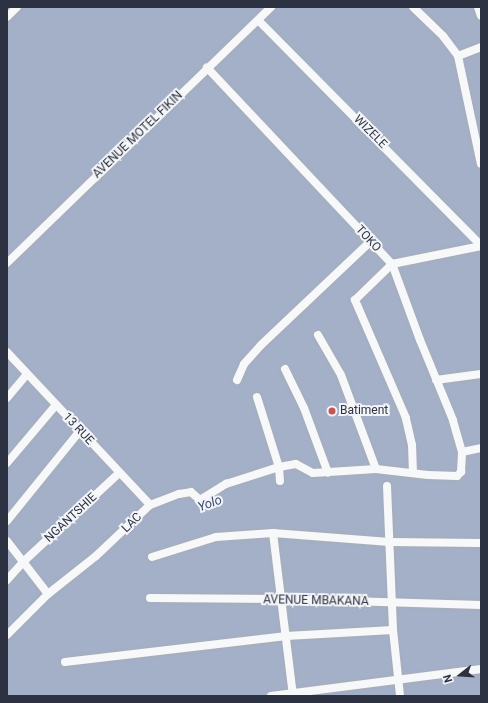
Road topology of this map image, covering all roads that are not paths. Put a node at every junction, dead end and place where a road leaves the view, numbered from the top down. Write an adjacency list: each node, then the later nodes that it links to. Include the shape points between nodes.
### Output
1 (17, 7): 6 (street)
2 (271, 7): 7 (street, AVENUE MOTEL FIKIN)
3 (413, 7): 9 (street, via 443,36)
4 (478, 7): 5 (street)
5 (481, 16)
6 (7, 17)
7 (258, 20): 10 (street, AVENUE MOTEL FIKIN); 13 (street, WIZELE)
8 (481, 47): 9 (street)
9 (458, 56): 11 (street)
10 (207, 68): 12 (street, TOKO); 14 (street, AVENUE MOTEL FIKIN)
11 (481, 164)
12 (371, 241): 15 (street, TOKO); 21 (street, via 261,345 244,364)
13 (481, 246): 15 (street)
14 (7, 263)
15 (392, 264): 22 (street, TOKO); 34 (street, via 355,300 406,418 412,445)
16 (318, 335): 31 (street, via 341,375)
17 (7, 352): 19 (street, 13 RUE)
18 (285, 369): 33 (street, via 304,408)
19 (27, 374): 24 (street); 25 (street, 13 RUE)
20 (481, 374): 22 (street)
21 (237, 380)
22 (436, 380): 28 (street, TOKO, via 453,420)
23 (257, 397): 30 (street)
24 (7, 398)
25 (56, 405): 26 (street, 13 RUE); 29 (street)
26 (80, 431): 32 (street, 13 RUE); 38 (street)
27 (481, 448): 28 (street)
28 (462, 452): 34 (street, via 460,475)
29 (7, 463)
30 (279, 467): 33 (street, via 296,464 313,473); 35 (street); 37 (street, LAC, via 230,483 200,500 188,491)
31 (376, 469): 33 (street); 34 (street)
32 (119, 473): 37 (street, 13 RUE); 44 (street, NGANTSHIE)
33 (328, 473)
34 (413, 474)
35 (280, 481)
36 (387, 486): 41 (street)
37 (150, 505): 46 (street, LAC, via 96,556)
38 (7, 521)
39 (273, 533): 41 (street); 43 (street, via 216,537); 48 (street)
40 (7, 540): 44 (street)
41 (390, 542): 42 (street); 49 (street)
42 (481, 543)
43 (152, 557)
44 (23, 562): 45 (street, NGANTSHIE); 46 (street)
45 (7, 580)
46 (48, 594): 52 (street, LAC)
47 (150, 598): 48 (street, AVENUE MBAKANA)
48 (281, 599): 49 (street, AVENUE MBAKANA); 53 (street)
49 (392, 602): 50 (street, AVENUE MBAKANA); 51 (street)
50 (481, 605)
51 (393, 630): 53 (street); 56 (street)
52 (7, 635)
53 (286, 636): 54 (street); 57 (street)
54 (65, 662)
55 (481, 669): 56 (street)
56 (398, 681): 57 (street); 59 (street)
57 (293, 694): 58 (street)
58 (271, 696)
59 (400, 696)

